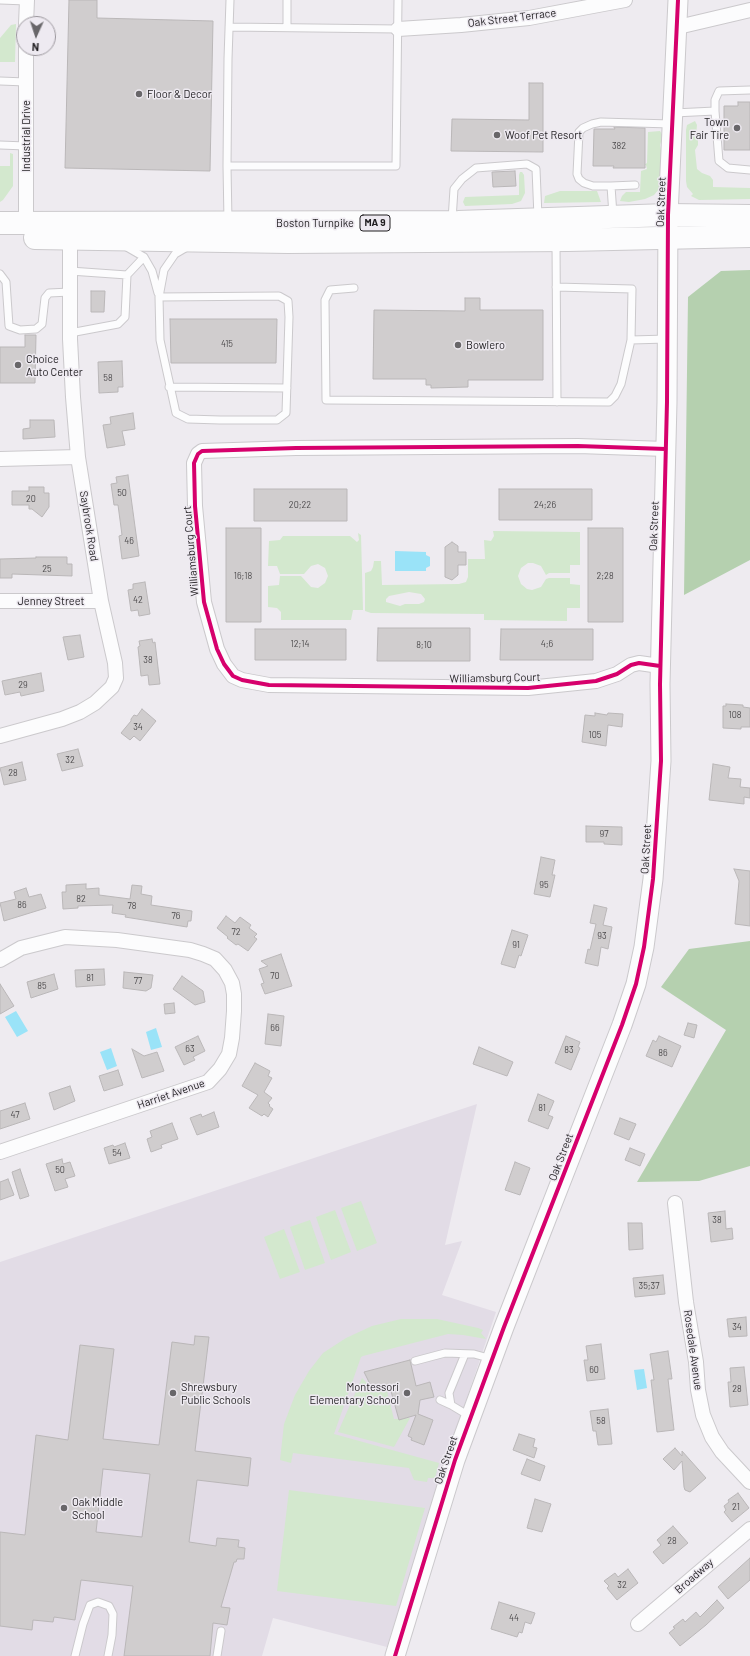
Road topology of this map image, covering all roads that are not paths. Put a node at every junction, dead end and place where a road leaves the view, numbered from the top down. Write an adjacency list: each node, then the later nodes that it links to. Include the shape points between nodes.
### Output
1 (0, 0): 2 (lane)
2 (27, 0): 9 (street)
3 (230, 0): 11 (lane)
4 (287, 0): 10 (lane)
5 (398, 0): 13 (lane)
6 (625, 0): 13 (street, Oak Street Terrace, via 529,18)
7 (678, 0): 12 (street, Oak Street)
8 (750, 10): 12 (street)
9 (26, 16)
10 (287, 26): 11 (lane); 13 (lane)
11 (229, 27): 22 (lane)
12 (678, 27): 19 (street, Oak Street)
13 (398, 29): 22 (lane, via 396,166)
14 (26, 56): 16 (street, Industrial Drive)
15 (0, 81): 16 (lane)
16 (26, 82): 21 (street, Industrial Drive)
17 (750, 90): 18 (lane, via 719,91 715,100)
18 (715, 111): 19 (lane); 23 (lane, via 718,161 728,168)
19 (673, 118): 25 (lane, via 601,122 579,132 579,179 592,186); 26 (street, Oak Street)
20 (0, 145): 21 (lane)
21 (26, 146): 32 (street, Industrial Drive)
22 (227, 166): 33 (lane)
23 (750, 170)
24 (635, 185): 25 (lane)
25 (611, 186): 28 (lane)
26 (668, 216): 27 (highway, Boston Turnpike / MA 9); 28 (highway, Boston Turnpike / MA 9); 36 (street, Oak Street)
27 (750, 216)
28 (613, 217): 29 (highway, Boston Turnpike / MA 9)
29 (538, 220): 30 (highway, Boston Turnpike / MA 9); 30 (lane, via 536,168 527,164 476,168 454,189)
30 (452, 222): 33 (highway, Boston Turnpike / MA 9)
31 (0, 223): 32 (highway, Boston Turnpike / MA 9)
32 (26, 223): 33 (highway, Boston Turnpike / MA 9)
33 (228, 223)
34 (750, 236): 36 (highway, Boston Turnpike / MA 9)
35 (0, 238): 37 (highway, Boston Turnpike / MA 9)
36 (669, 238): 40 (highway, Boston Turnpike / MA 9); 50 (street, Oak Street)
37 (70, 239): 38 (highway, Boston Turnpike / MA 9); 42 (street, Saybrook Road)
38 (114, 239): 39 (highway, Boston Turnpike / MA 9); 41 (lane)
39 (198, 240): 40 (highway, Boston Turnpike / MA 9); 48 (lane, via 175,254 164,270)
40 (556, 240): 45 (lane)
41 (144, 257): 44 (lane); 48 (lane, via 152,271)
42 (70, 271): 44 (lane); 47 (street, Saybrook Road)
43 (0, 274): 47 (lane, via 6,282 9,326 20,330 36,329 42,324 48,293)
44 (127, 275): 49 (lane, via 125,317 118,324)
45 (556, 287): 51 (lane, via 632,289); 54 (lane)
46 (354, 288): 54 (lane, via 330,290 325,300 326,400)
47 (70, 292): 49 (street, Saybrook Road)
48 (159, 297): 52 (lane, via 160,340); 53 (lane, via 279,296 288,301 290,317)
49 (70, 333): 56 (street, Saybrook Road)
50 (667, 339): 51 (lane); 55 (street, Oak Street)
51 (631, 340): 54 (lane, via 621,384 609,402)
52 (169, 387): 53 (lane); 53 (lane, via 176,413 188,420 277,420 286,412)
53 (287, 388)
54 (557, 402)
55 (666, 449): 60 (street, Oak Street); 60 (street, Williamsburg Court, via 578,446 296,448 202,451 194,463 195,506 204,602 217,649 224,664 233,676 242,680 269,685 528,688 596,681 639,663)
56 (78, 457): 57 (street); 59 (street, Saybrook Road)
57 (0, 459)
58 (0, 601): 59 (street, Jenney Street)
59 (101, 601): 61 (street, Saybrook Road, via 115,663 116,678 112,687 95,703 80,712)
60 (660, 666): 66 (street, Oak Street, via 661,755 654,864 638,974 622,1025)
61 (0, 736)
62 (0, 960): 63 (street, Harriet Avenue, via 21,948 65,937 117,940 190,950 215,959 225,970 232,983 234,1011 228,1054 220,1070 208,1082)
63 (0, 1152)
64 (675, 1203): 71 (street, Rosedale Avenue, via 686,1302 703,1415 718,1447)
65 (465, 1354): 66 (lane); 67 (lane, via 445,1353); 69 (lane, via 450,1393)
66 (492, 1360): 70 (street, Oak Street)
67 (415, 1361)
68 (440, 1400): 69 (lane)
69 (451, 1405): 70 (lane)
70 (471, 1417): 78 (street, Oak Street, via 449,1478)
71 (750, 1482)
72 (750, 1529): 73 (street, Broadway)
73 (638, 1624)
74 (221, 1631): 77 (lane)
75 (75, 1656): 76 (lane, via 90,1605 98,1602 109,1606 112,1614)
76 (108, 1656)
77 (217, 1656)
78 (395, 1656)

